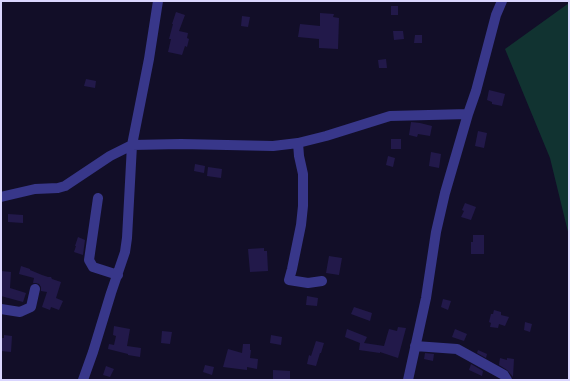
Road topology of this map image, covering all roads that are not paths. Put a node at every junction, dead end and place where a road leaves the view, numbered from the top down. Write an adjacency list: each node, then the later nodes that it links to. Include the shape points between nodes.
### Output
1 (158, 1): 5 (street)
2 (502, 1): 3 (street)
3 (468, 114): 4 (street, via 390,116); 12 (street, via 436,232 426,298)
4 (298, 143): 5 (street, via 273,146); 9 (street, via 303,174 303,206 289,280)
5 (132, 145): 6 (street, via 110,156 65,186 35,189); 8 (street, via 126,246)
6 (1, 197)
7 (98, 198): 8 (street, via 88,260 93,267)
8 (118, 275): 13 (street)
9 (322, 282)
10 (35, 289): 11 (street, via 31,307 20,312)
11 (1, 309)
12 (415, 346): 14 (street); 15 (street, via 457,349 504,375)
13 (83, 380)
14 (408, 380)
15 (507, 380)

